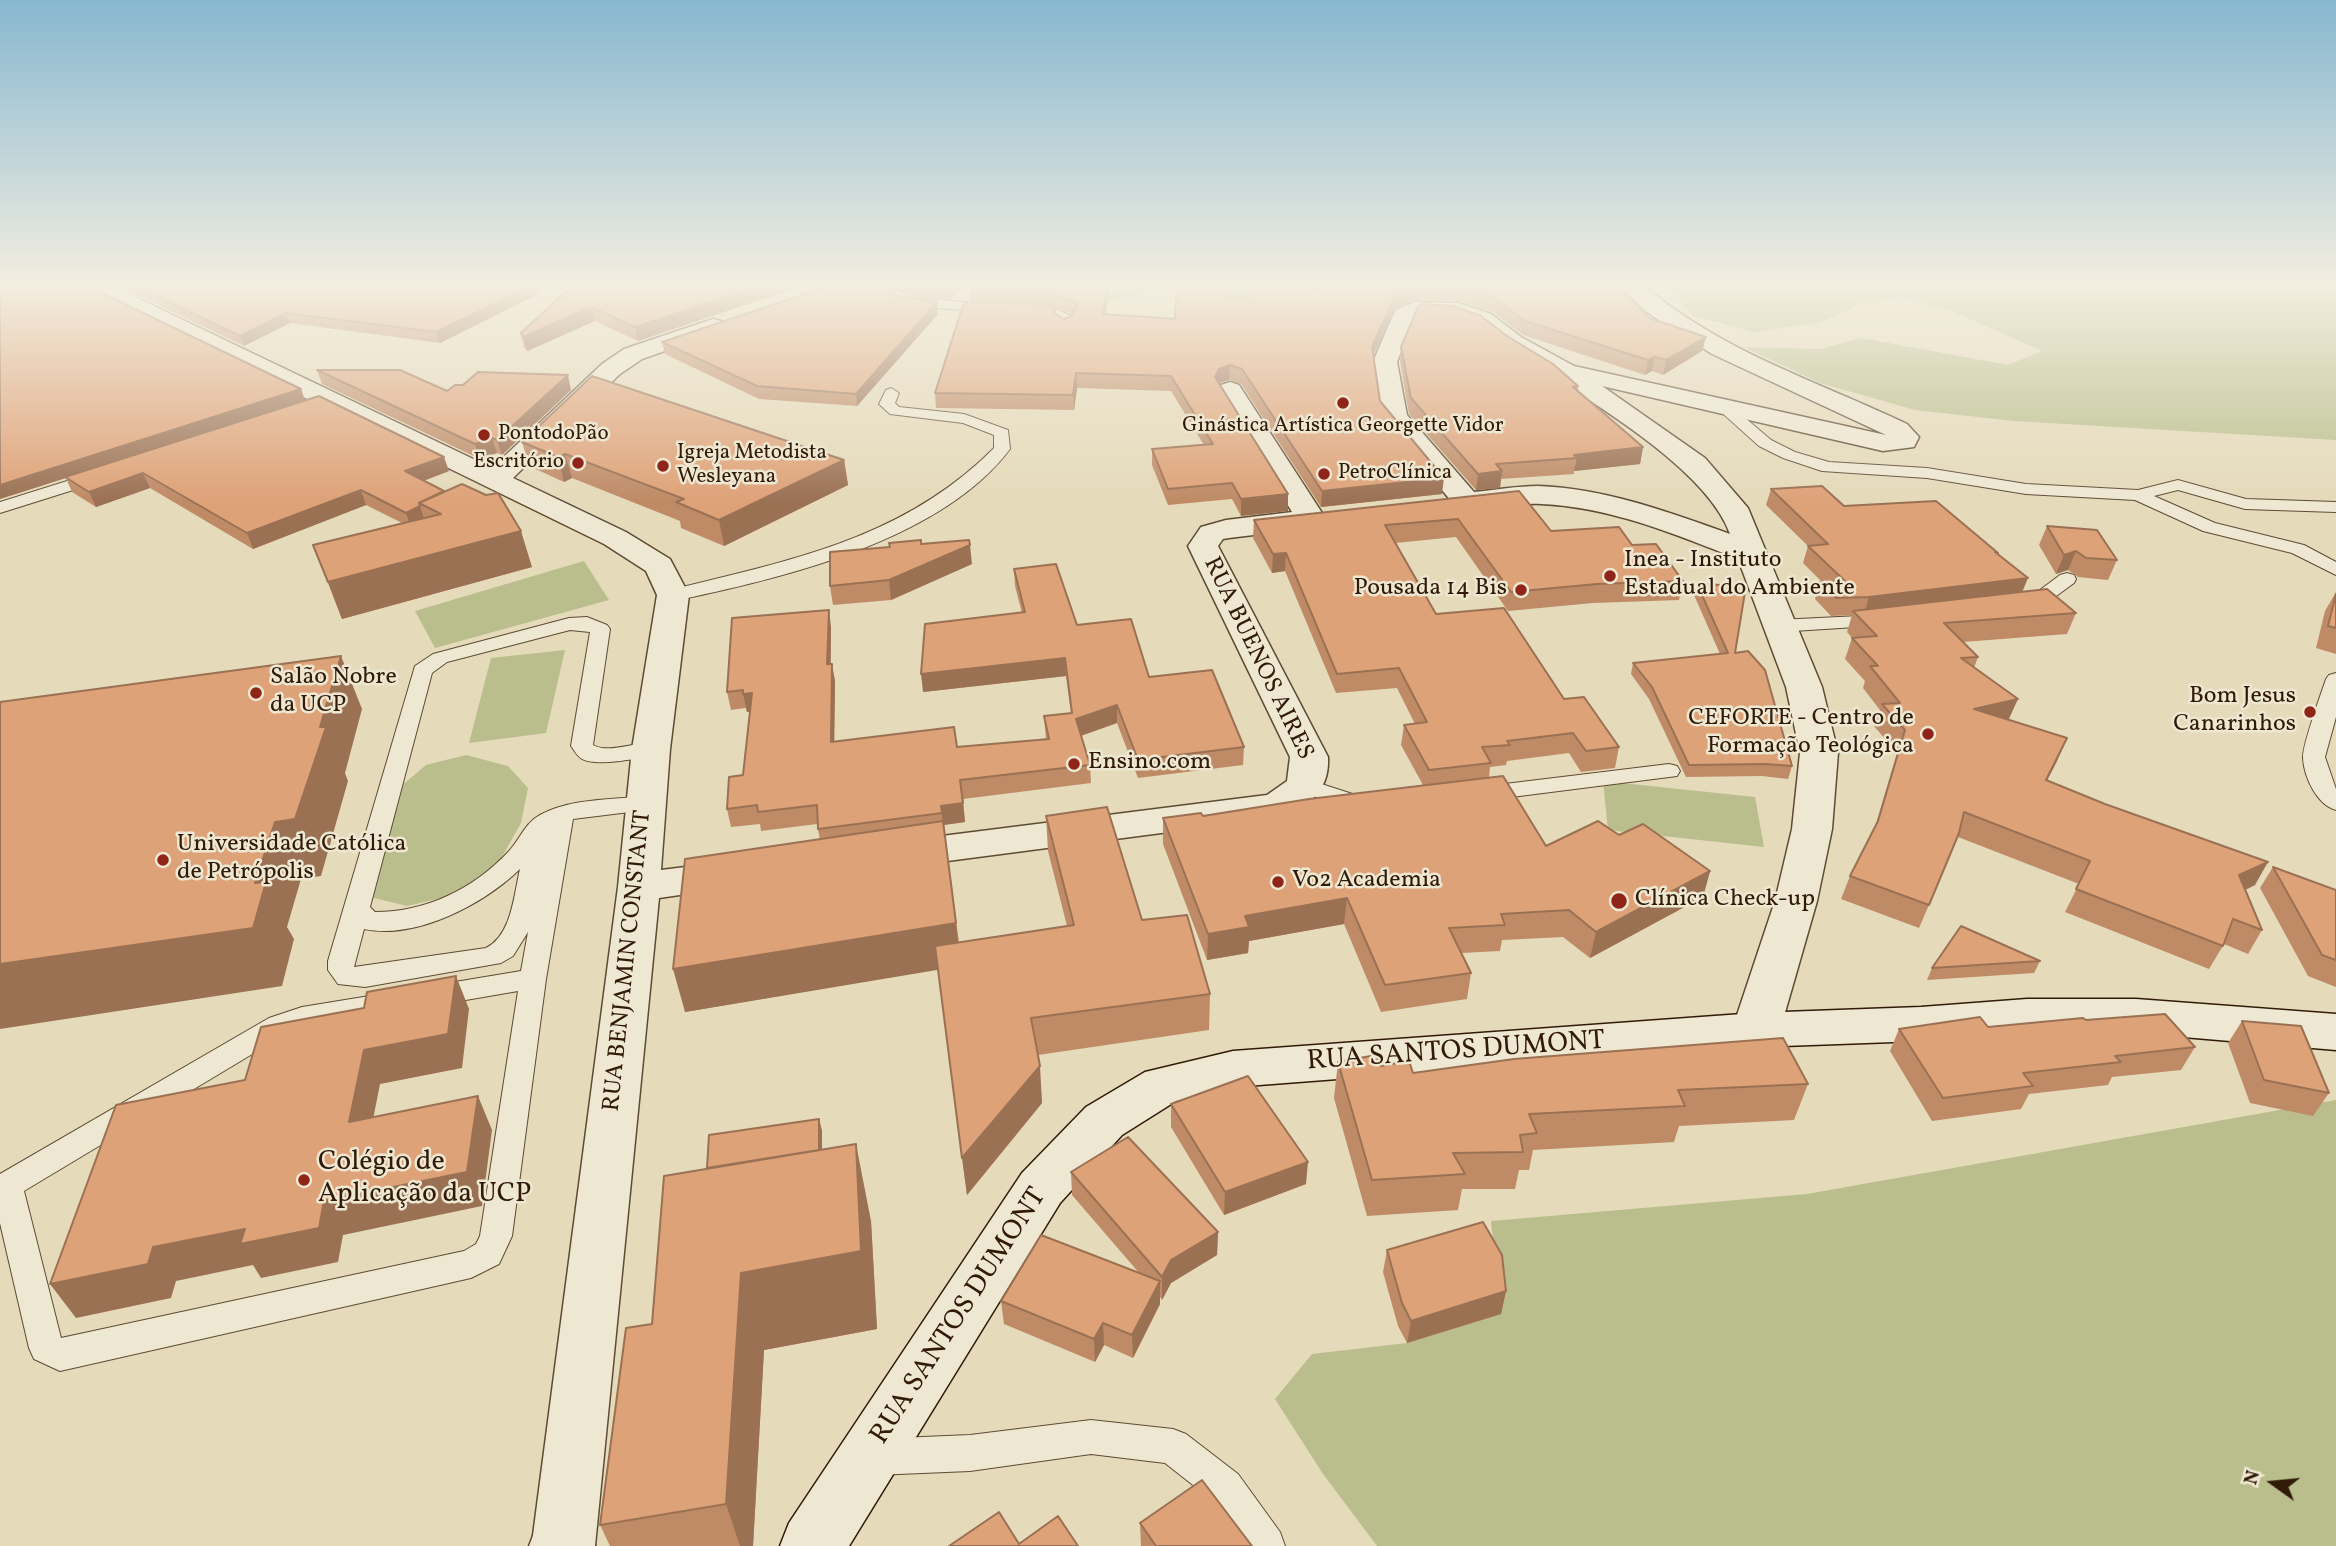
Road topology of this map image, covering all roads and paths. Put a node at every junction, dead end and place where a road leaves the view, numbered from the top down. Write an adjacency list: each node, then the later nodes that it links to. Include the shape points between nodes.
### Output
1 (240, 356): 9 (street)
2 (630, 356): 13 (street, via 601,378)
3 (1387, 356): 15 (street, via 1394,416)
4 (1538, 356): 6 (street)
5 (1740, 356): 11 (street, via 1898,430 1904,441 1883,443)
6 (1561, 369): 11 (street); 21 (street, via 1695,464 1738,514)
7 (1230, 390): 20 (street)
8 (891, 393): 24 (lane, via 887,404 895,411 986,424 1002,433 1002,449 985,471 933,507 856,544 803,564)
9 (332, 400): 10 (lane); 13 (street)
10 (305, 408)
11 (1725, 408): 14 (lane, via 1765,443 1828,467 1927,473 2026,489)
12 (120, 469): 18 (lane)
13 (504, 490): 24 (street, via 615,538 659,566)
14 (2138, 495): 17 (lane, via 2178,485 2245,504); 22 (lane, via 2209,527 2298,550)
15 (1466, 501): 16 (street); 21 (street, via 1538,495 1616,506)
16 (1427, 505)
17 (2336, 507)
18 (0, 508)
19 (1350, 514): 20 (street, RUA BUENOS AIRES)
20 (1311, 519): 31 (street, RUA BUENOS AIRES, via 1226,529 1212,533 1203,546 1309,757)
21 (1752, 553): 27 (street)
22 (2336, 569)
23 (2067, 579): 25 (lane, via 2037,601)
24 (673, 595): 29 (street, RUA BENJAMIN CONSTANT)
25 (1997, 607)
26 (1902, 619): 27 (lane)
27 (1778, 626): 42 (street, via 1804,687 1819,753 1812,829 1796,901)
28 (2336, 679): 34 (lane, via 2314,757 2325,791)
29 (651, 749): 33 (street, RUA BENJAMIN CONSTANT); 40 (lane, via 604,755 589,754 582,746 600,629 587,623 428,663 422,670)
30 (1669, 771): 32 (lane)
31 (1306, 786): 35 (lane, via 1371,807); 37 (street, RUA BUENOS AIRES, via 1276,806)
32 (1452, 797)
33 (646, 803): 36 (lane); 39 (street, RUA BENJAMIN CONSTANT)
34 (2336, 803)
35 (1384, 806)
36 (552, 819): 40 (lane, via 498,877 457,903 390,922 368,920); 40 (lane, via 519,926 504,950 492,956 347,977 341,961); 41 (lane)
37 (860, 859)
38 (764, 871): 39 (street)
39 (639, 887): 46 (street, RUA BENJAMIN CONSTANT)
40 (357, 908)
41 (533, 979): 44 (lane, via 302,1017 279,1025); 44 (lane, via 496,1236 488,1254 471,1264 60,1355 46,1348)
42 (1756, 1030): 43 (street, RUA SANTOS DUMONT, via 2027,1016 2136,1016); 45 (street, RUA SANTOS DUMONT, via 1233,1069 1162,1085 1104,1121 1041,1188)
43 (2336, 1032)
44 (3, 1188)
45 (870, 1457): 47 (street, RUA SANTOS DUMONT); 48 (lane, via 970,1452 1091,1437 1173,1446 1226,1487)
46 (563, 1545)
47 (812, 1546)
48 (1266, 1546)

